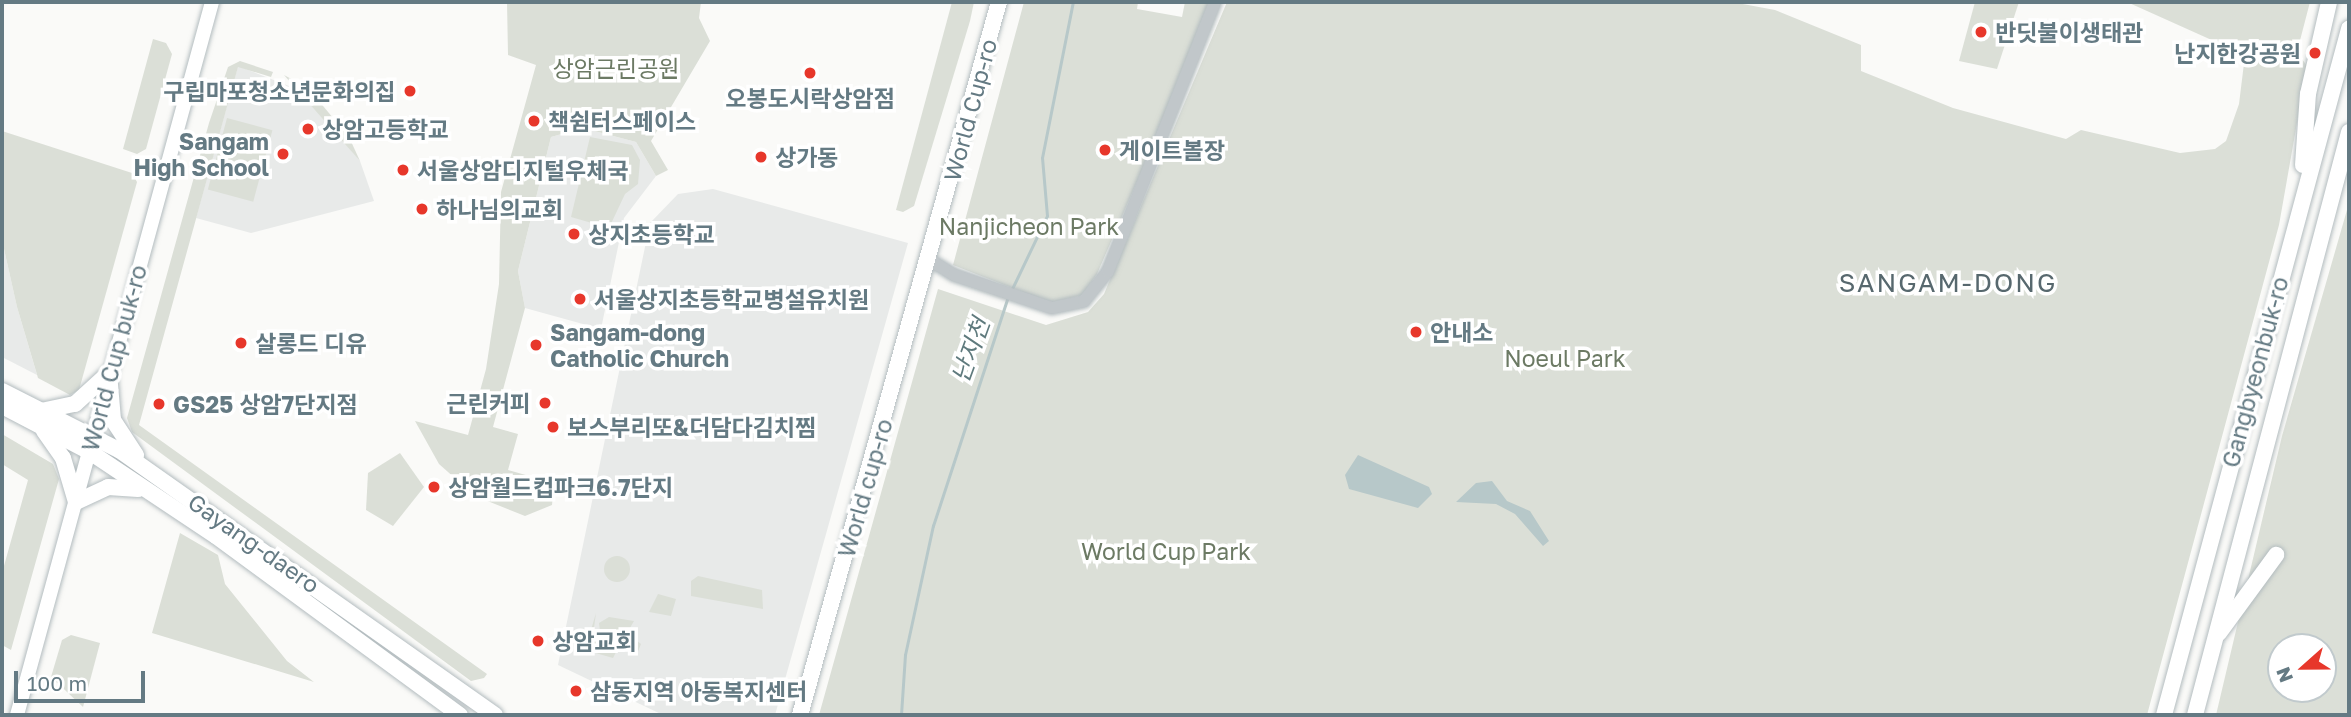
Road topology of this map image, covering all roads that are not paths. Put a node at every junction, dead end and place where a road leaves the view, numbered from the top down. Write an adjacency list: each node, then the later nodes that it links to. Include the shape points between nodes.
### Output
1 (212, 2): 9 (main road, World Cup buk-ro)
2 (999, 2): 8 (main road, World Cup-ro)
3 (1215, 2): 8 (street, via 1104,280 1084,301 1065,308 1043,304 954,275)
4 (2329, 2): 7 (main road, via 2308,94)
5 (2349, 29): 7 (main road, Gangbyeonbuk-ro)
6 (2349, 132): 19 (main road, Gangbyeonbuk-ro)
7 (2301, 196): 24 (main road, Gangbyeonbuk-ro)
8 (930, 260): 23 (main road, World cup-ro)
9 (109, 373): 12 (main road, via 75,404); 13 (main road, World Cup buk-ro); 15 (main road, via 117,433)
10 (2, 391): 12 (main road, Gayang-daero)
11 (2, 406): 12 (main road, Gayang-daero)
12 (38, 417): 13 (main road, Gayang-daero); 14 (main road, Gayang-daero); 17 (main road, via 63,458)
13 (94, 435): 14 (main road, World Cup buk-ro); 15 (main road, Gayang-daero)
14 (90, 452): 16 (main road, Gayang-daero); 17 (main road, World Cup buk-ro)
15 (154, 475): 22 (main road, Gayang-daero)
16 (144, 490): 17 (main road, via 108,487); 21 (main road, Gayang-daero)
17 (76, 502): 20 (main road, World Cup buk-ro)
18 (2276, 555): 19 (main road)
19 (2213, 641): 25 (main road, Gangbyeonbuk-ro)
20 (17, 715)
21 (460, 715)
22 (495, 715)
23 (800, 715)
24 (2164, 715)
25 (2195, 715)

